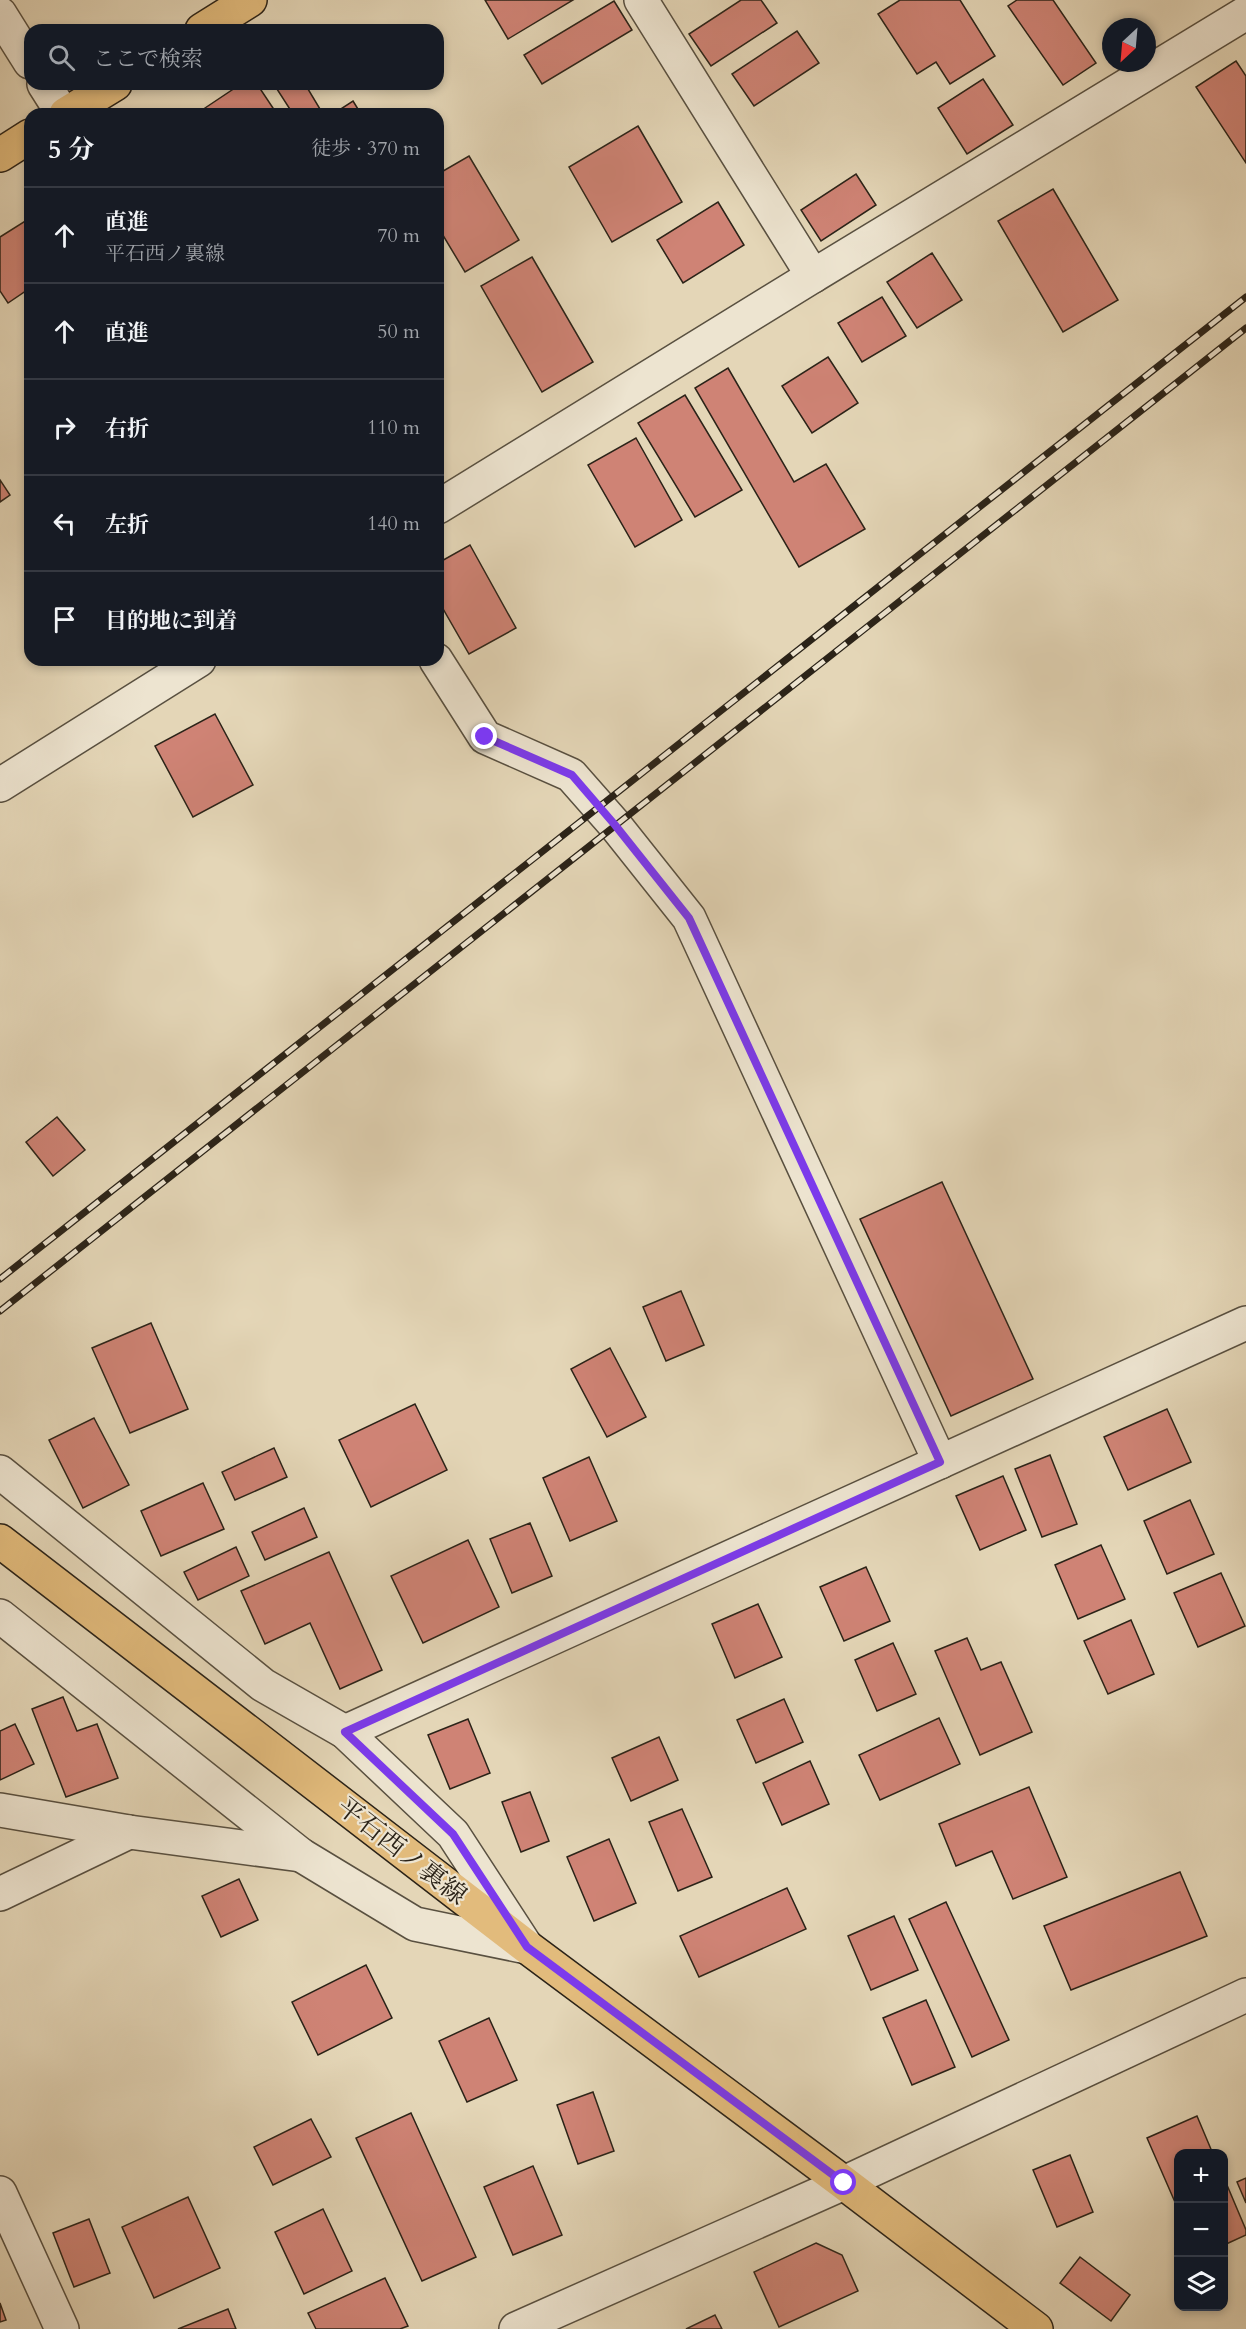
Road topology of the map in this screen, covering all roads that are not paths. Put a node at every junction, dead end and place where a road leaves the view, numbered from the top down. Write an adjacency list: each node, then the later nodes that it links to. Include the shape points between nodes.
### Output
1 (250, 0): 5 (main road)
2 (641, 0): 11 (street)
3 (1246, 13): 11 (street)
4 (0, 14): 6 (street)
5 (212, 24)
6 (24, 52)
7 (57, 90): 8 (street)
8 (88, 105)
9 (24, 140): 10 (main road)
10 (0, 155)
11 (813, 276): 12 (street)
12 (444, 503)
13 (190, 666): 15 (street)
14 (440, 666): 17 (street, via 485,737 572,775 689,918)
15 (0, 785)
16 (1246, 1323): 17 (street)
17 (940, 1462): 21 (street)
18 (0, 1472): 21 (street, via 263,1685)
19 (0, 1541): 26 (main road, 平石西ノ裏線)
20 (0, 1616): 24 (street)
21 (345, 1732): 26 (street, via 453,1834)
22 (0, 1810): 23 (street)
23 (129, 1832): 24 (street); 25 (street)
24 (301, 1855): 26 (street, via 415,1924)
25 (0, 1894)
26 (527, 1947): 28 (main road, 平石西ノ裏線)
27 (1246, 1995): 28 (street)
28 (844, 2183): 30 (street); 32 (main road, 平石西ノ裏線)
29 (0, 2193): 31 (street)
30 (530, 2326)
31 (62, 2329)
32 (1036, 2329)

